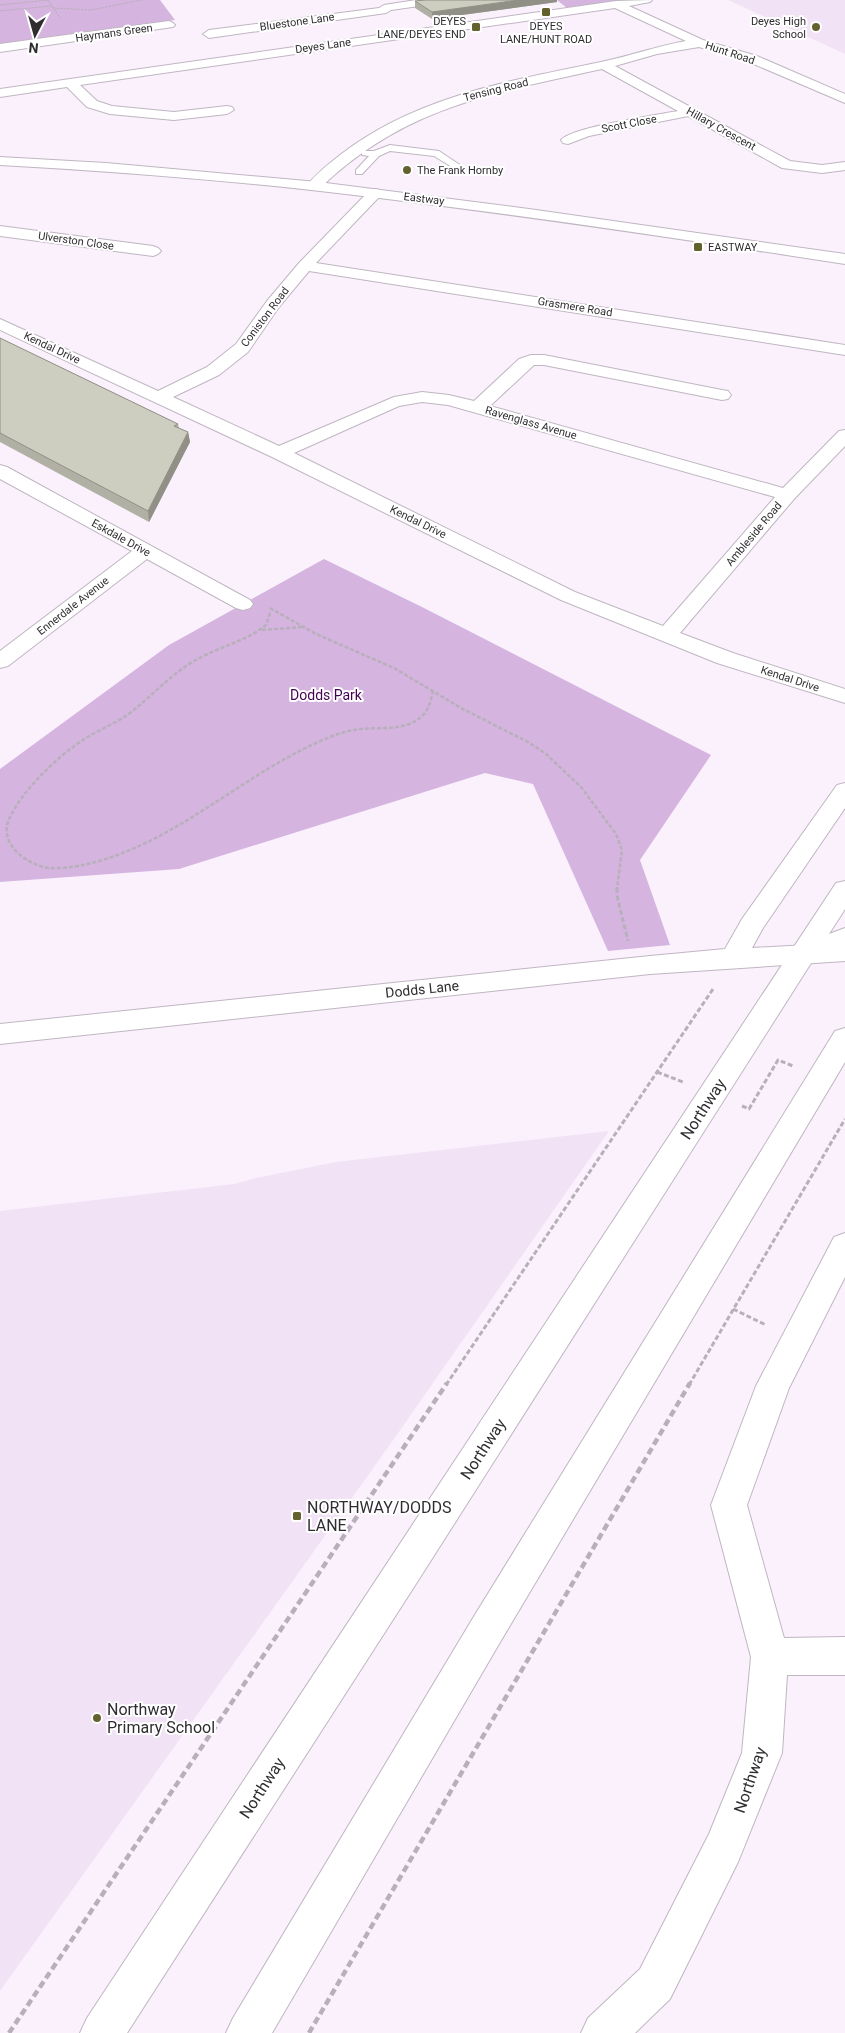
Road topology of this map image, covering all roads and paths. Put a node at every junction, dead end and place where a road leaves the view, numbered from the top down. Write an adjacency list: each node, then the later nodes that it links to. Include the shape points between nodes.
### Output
1 (48, 0): 2 (path); 7 (path)
2 (54, 0)
3 (142, 0): 10 (path, via 91,10 53,7)
4 (375, 0): 11 (main road)
5 (440, 0): 11 (main road, Bluestone Lane)
6 (646, 0): 8 (main road, Deyes Lane)
7 (35, 1): 9 (path)
8 (616, 4): 13 (main road, Deyes Lane); 15 (main road, Hunt Road)
9 (0, 5)
10 (0, 11)
11 (391, 14): 13 (main road); 14 (main road, Bluestone Lane)
12 (169, 25): 16 (main road, Haymans Green)
13 (416, 33): 18 (main road, Deyes Lane)
14 (209, 34)
15 (699, 43): 17 (main road, Tensing Road); 20 (main road, Hunt Road, via 753,59)
16 (0, 48)
17 (604, 65): 22 (main road, Hillary Crescent); 24 (main road, Tensing Road, via 469,96 410,118)
18 (70, 83): 19 (main road, Deyes Lane); 21 (main road, via 92,104 110,110 174,116)
19 (0, 93)
20 (845, 100)
21 (227, 110)
22 (690, 112): 23 (main road, Scott Close, via 585,133); 28 (main road, Hillary Crescent, via 787,165 822,169)
23 (568, 140)
24 (354, 151): 25 (lane); 30 (main road, Tensing Road)
25 (376, 154): 27 (lane, via 390,148 436,153); 29 (lane)
26 (0, 162): 30 (main road, Eastway, via 166,172)
27 (455, 165)
28 (845, 166)
29 (358, 172)
30 (314, 186): 31 (main road, Eastway)
31 (375, 193): 33 (main road, Eastway); 35 (main road, Coniston Road)
32 (0, 231): 34 (main road, Ulverston Close, via 158,246)
33 (845, 259)
34 (139, 264)
35 (305, 266): 37 (main road, Grasmere Road); 39 (main road, Coniston Road, via 233,357 213,371)
36 (0, 324): 39 (main road, Kendal Drive)
37 (845, 350)
38 (722, 395): 40 (main road, via 531,360)
39 (159, 396): 42 (main road, Kendal Drive)
40 (476, 408): 42 (main road, Ravenglass Avenue, via 431,397 404,399); 46 (main road, Ravenglass Avenue)
41 (845, 435): 46 (main road, Ambleside Road)
42 (279, 453): 51 (main road, Kendal Drive, via 568,596)
43 (0, 471): 44 (main road, Eskdale Drive)
44 (22, 483): 45 (main road); 47 (main road, Eskdale Drive)
45 (0, 493)
46 (787, 495): 51 (main road, Ambleside Road)
47 (145, 551): 48 (main road, Eskdale Drive); 52 (main road, Ennerdale Avenue)
48 (243, 604)
49 (303, 627): 50 (path); 50 (path, via 266,606 270,612); 53 (path, via 394,668)
50 (262, 630): 53 (path, via 185,666 131,712 64,756 11,814 6,834 19,855 41,866 64,867 124,850 175,828 292,755 321,741 349,731 411,724 425,713)
51 (666, 636): 54 (main road, Kendal Drive)
52 (0, 661)
53 (432, 690): 58 (path, via 546,754 597,807 616,834 622,850 617,896)
54 (845, 696)
55 (845, 790): 61 (main road, via 751,925)
56 (845, 889): 60 (main road, Northway)
57 (845, 937): 60 (main road)
58 (630, 948)
59 (845, 952): 60 (main road, Dodds Lane)
60 (804, 953): 61 (main road, Dodds Lane); 69 (main road, Northway)
61 (734, 958): 62 (main road, Dodds Lane); 68 (path)
62 (0, 1034)
63 (845, 1038): 70 (main road, via 480,1640)
64 (845, 1118): 71 (path)
65 (845, 1246): 67 (main road, Northway, via 773,1386 729,1505)
66 (845, 1656): 67 (main road)
67 (770, 1658): 72 (main road, Northway, via 762,1753 724,1848 656,1984)
68 (9, 2033)
69 (102, 2033)
70 (248, 2033)
71 (309, 2033)
72 (604, 2033)

